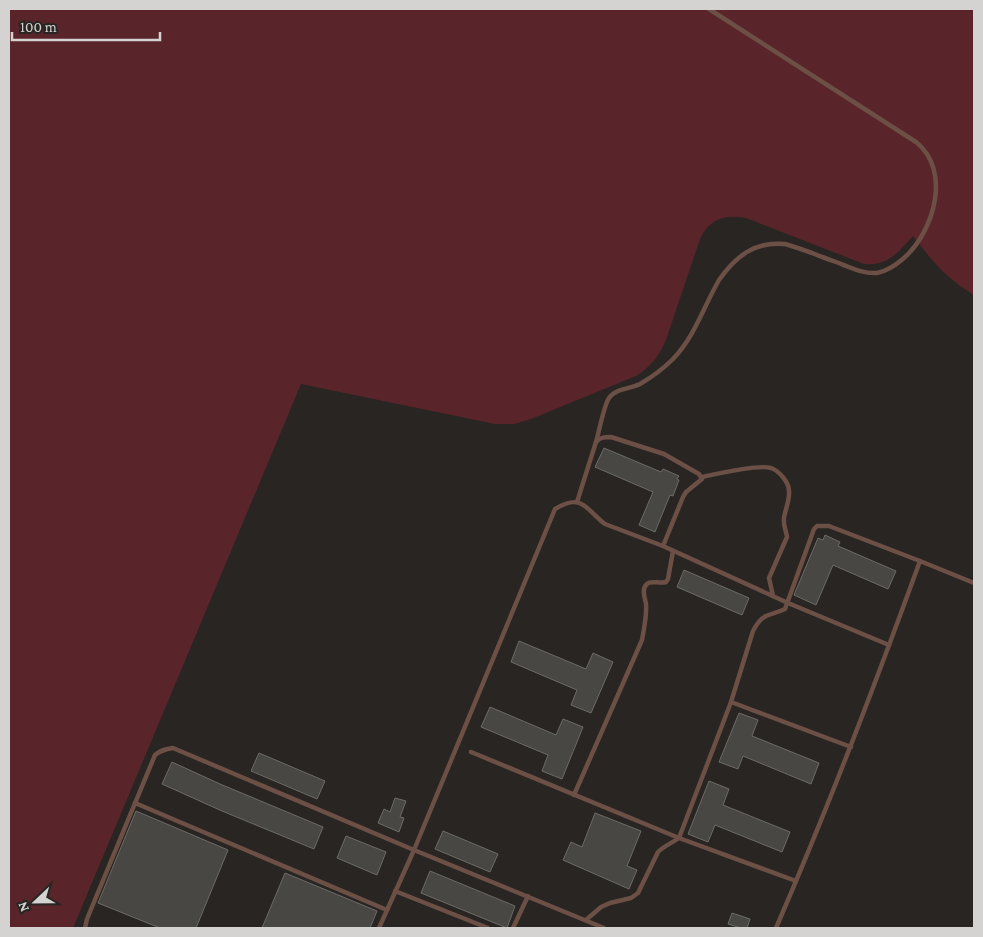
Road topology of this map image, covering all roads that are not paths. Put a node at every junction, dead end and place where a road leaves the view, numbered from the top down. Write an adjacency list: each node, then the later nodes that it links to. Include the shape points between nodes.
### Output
1 (709, 9): 2 (lane, via 922,147 934,171 933,209 914,248 893,267 878,272 855,270 776,243 756,247 739,257 719,280 692,334 675,357 643,382 616,392 607,401)
2 (596, 442): 3 (lane, via 611,437 664,454); 4 (lane)
3 (702, 477): 5 (lane, via 683,497); 9 (lane, via 761,467 771,468 786,482 790,492 784,518 787,537 769,578)
4 (577, 502): 5 (lane, via 605,524); 18 (lane, via 555,509)
5 (664, 546): 6 (lane)
6 (673, 551): 9 (lane); 15 (lane, via 666,582 650,582 645,588 646,619 642,640)
7 (920, 561): 8 (lane); 10 (lane, via 829,526 817,526); 11 (lane)
8 (974, 583)
9 (774, 596): 10 (lane)
10 (788, 603): 11 (lane); 12 (lane, via 785,609 759,620)
11 (889, 645): 13 (lane)
12 (731, 702): 13 (lane); 17 (lane)
13 (850, 747): 19 (lane)
14 (471, 752): 15 (lane)
15 (574, 795): 17 (lane)
16 (136, 803): 18 (lane, via 155,755 173,748); 22 (lane); 24 (lane)
17 (679, 838): 19 (lane); 23 (lane, via 658,852 638,893 601,907)
18 (414, 850): 20 (lane); 21 (lane)
19 (796, 881): 29 (lane)
20 (395, 891): 22 (lane); 26 (lane)
21 (528, 896): 23 (lane); 27 (lane)
22 (387, 910): 25 (lane)
23 (586, 920): 28 (lane)
24 (85, 928)
25 (379, 928)
26 (488, 928)
27 (513, 928)
28 (604, 928)
29 (776, 928)

